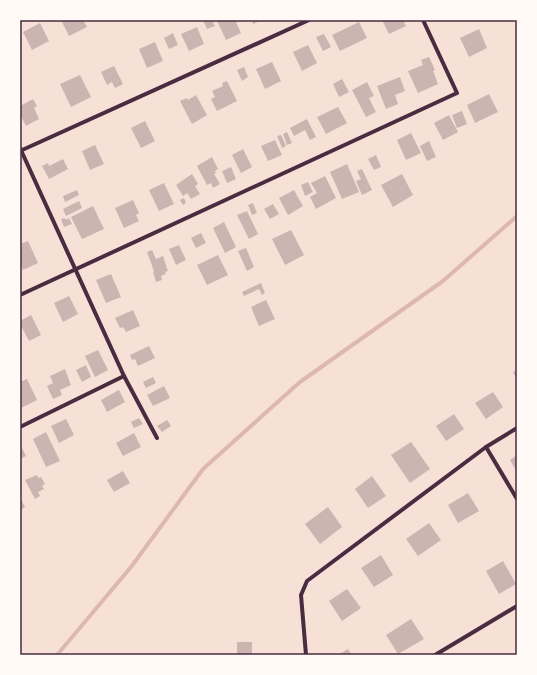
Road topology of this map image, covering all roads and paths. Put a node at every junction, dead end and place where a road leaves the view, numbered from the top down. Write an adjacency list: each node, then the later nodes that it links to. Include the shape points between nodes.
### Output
1 (309, 20): 3 (street)
2 (423, 20): 4 (street, via 457,93)
3 (20, 150): 4 (street)
4 (76, 270): 5 (street); 6 (street)
5 (20, 295)
6 (124, 376): 7 (street); 9 (street)
7 (20, 427)
8 (517, 428): 10 (street)
9 (157, 438)
10 (486, 447): 11 (street); 13 (street, via 307,581 301,595)
11 (517, 499)
12 (517, 606): 14 (street)
13 (306, 655)
14 (435, 655)

